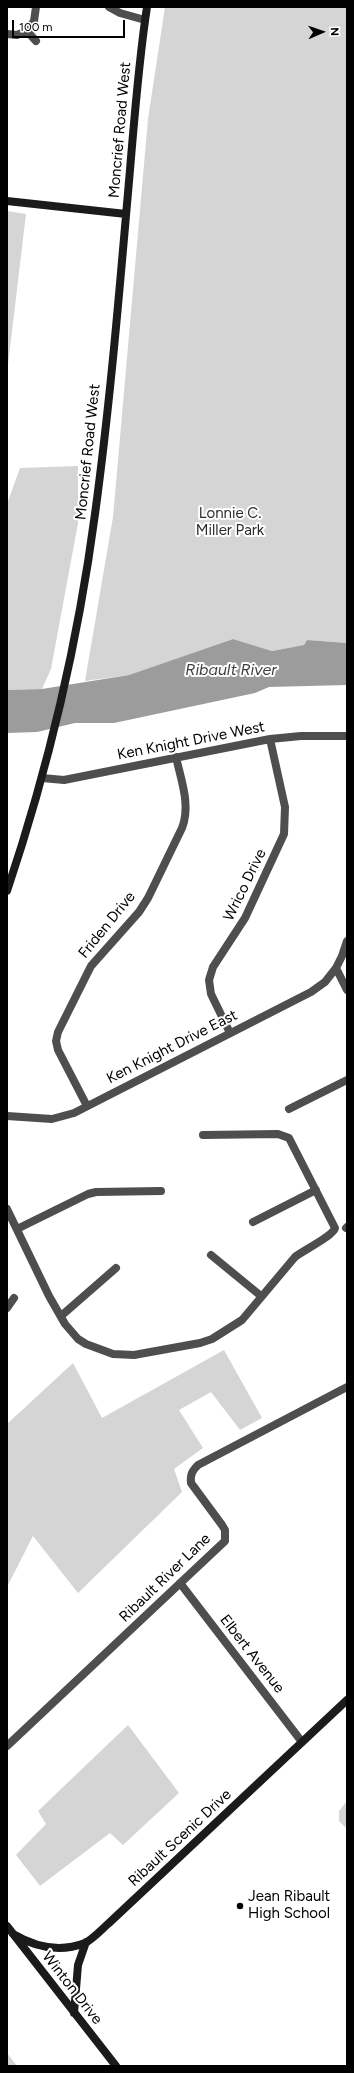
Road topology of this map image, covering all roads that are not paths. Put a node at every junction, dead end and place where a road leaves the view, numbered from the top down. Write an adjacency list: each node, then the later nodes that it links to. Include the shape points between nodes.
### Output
1 (36, 7): 5 (street, via 34,21)
2 (109, 7): 4 (street)
3 (147, 7): 4 (main road, Moncrief Road West)
4 (145, 20): 9 (main road, Moncrief Road West)
5 (27, 31): 6 (street, via 17,35); 7 (street)
6 (7, 34)
7 (36, 41)
8 (7, 201): 9 (main road)
9 (126, 214): 13 (main road, Moncrief Road West, via 96,513 83,598)
10 (347, 736): 11 (street, Ken Knight Drive West)
11 (270, 739): 12 (street, Ken Knight Drive West); 18 (street, Wrico Drive, via 286,807 284,834 240,930 213,967 209,980 211,994)
12 (176, 757): 13 (street, Ken Knight Drive West, via 64,780); 20 (street, Friden Drive, via 186,803 182,828 148,898 139,912 91,966 58,1032 58,1050)
13 (42, 778): 14 (main road, Moncrief Road West)
14 (7, 891)
15 (347, 941): 16 (street, Ken Knight Drive East)
16 (336, 968): 17 (street); 18 (street, Ken Knight Drive East, via 325,982 311,992)
17 (347, 990)
18 (230, 1034): 20 (street, Ken Knight Drive East)
19 (347, 1080): 21 (street)
20 (87, 1106): 22 (street, Ken Knight Drive East, via 69,1115 52,1119)
21 (289, 1109)
22 (7, 1116)
23 (203, 1135): 24 (street, via 284,1135 292,1142)
24 (316, 1190): 27 (street); 31 (street, via 334,1225 334,1231 295,1257)
25 (161, 1191): 28 (street, via 88,1194)
26 (7, 1209): 28 (street)
27 (253, 1222)
28 (17, 1229): 34 (street)
29 (211, 1255): 31 (street)
30 (116, 1268): 34 (street)
31 (261, 1296): 34 (street, via 236,1325 212,1340 134,1355 113,1354 86,1344 78,1339)
32 (14, 1298): 33 (street)
33 (7, 1308)
34 (61, 1316)
35 (347, 1387): 36 (street, Ribault River Lane, via 198,1465 193,1470 190,1476 191,1484 222,1525 226,1536 221,1545)
36 (180, 1583): 38 (street, Elbert Avenue); 39 (street, Ribault River Lane)
37 (347, 1700): 38 (main road, Ribault Scenic Drive)
38 (302, 1742): 42 (main road, Ribault Scenic Drive)
39 (7, 1746)
40 (7, 1926): 41 (main road, Winton Drive)
41 (13, 1934): 42 (main road, Ribault Scenic Drive, via 31,1944 48,1948); 43 (main road, Winton Drive)
42 (86, 1942): 43 (main road, via 78,1965)
43 (74, 2013): 44 (main road, Winton Drive)
44 (116, 2066)

